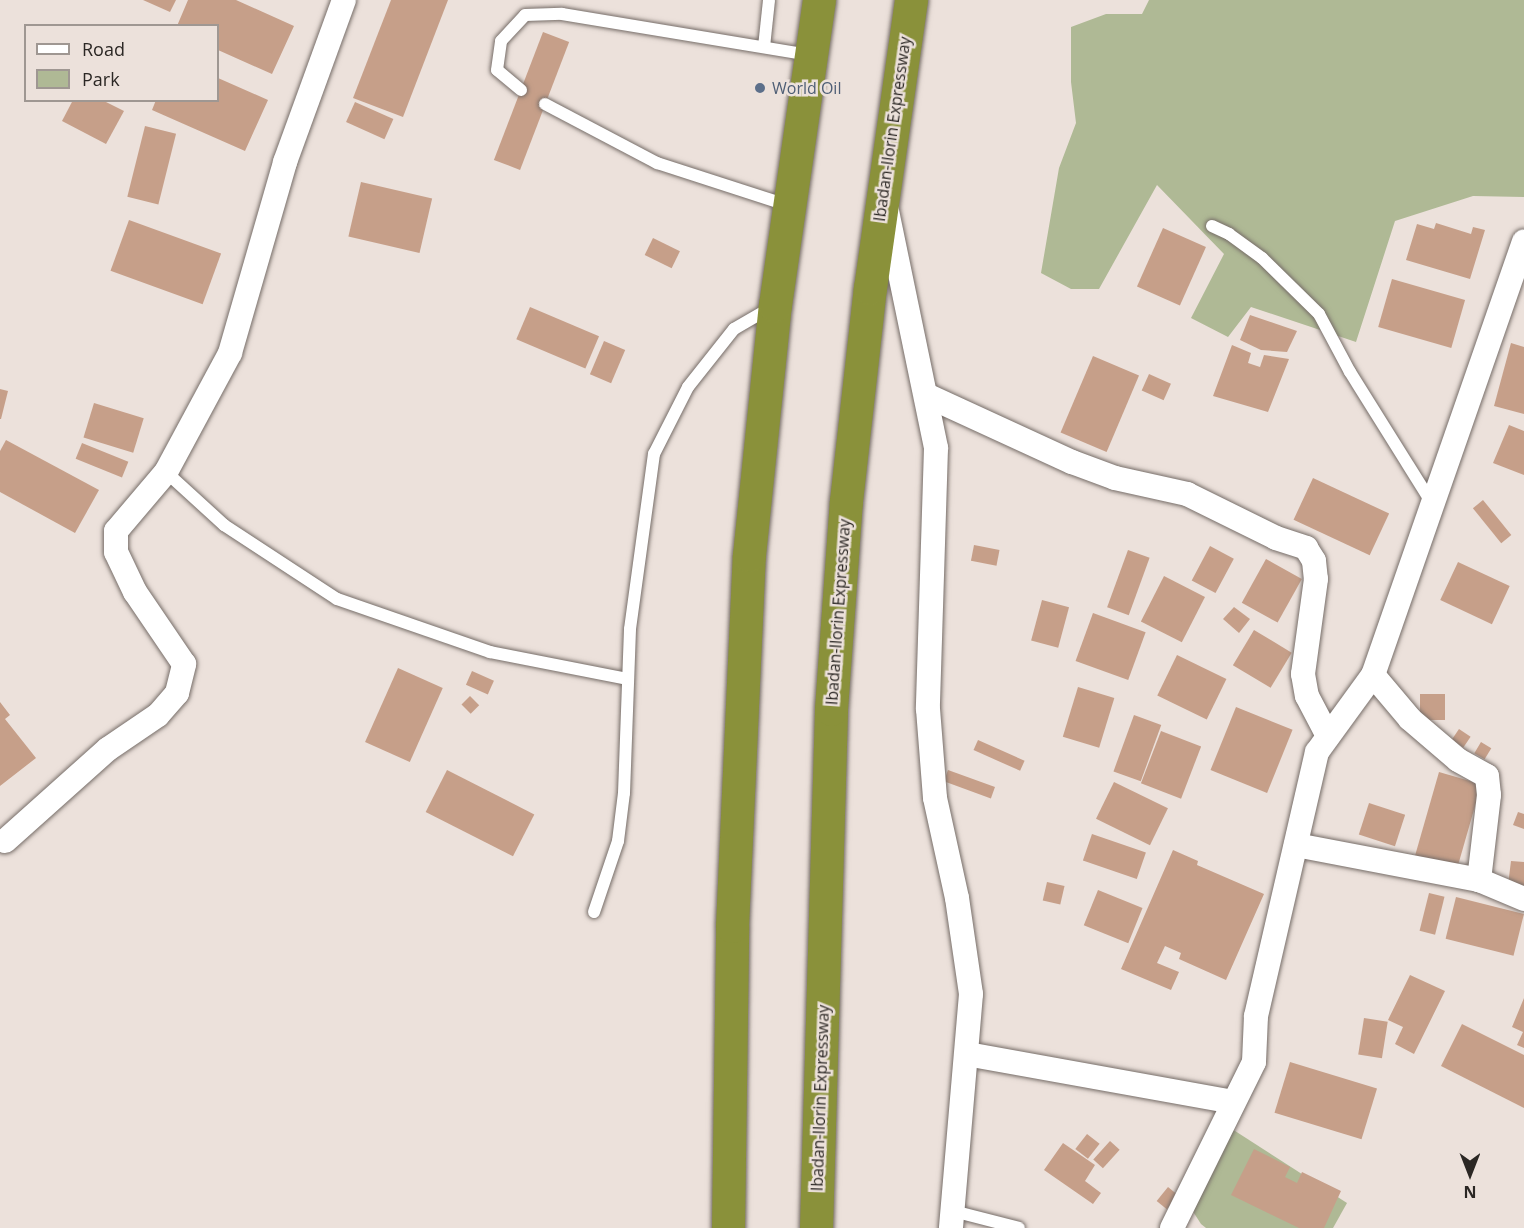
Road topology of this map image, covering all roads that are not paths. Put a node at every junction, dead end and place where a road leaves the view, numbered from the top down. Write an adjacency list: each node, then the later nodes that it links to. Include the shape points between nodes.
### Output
1 (344, 0): 15 (street, via 285,162 230,352)
2 (769, 0): 5 (lane)
3 (819, 0): 6 (highway)
4 (911, 0): 9 (highway, Ibadan-Ilorin Expressway)
5 (764, 47): 6 (lane); 7 (lane, via 562,14 525,15 501,41 497,70)
6 (810, 55): 10 (highway)
7 (521, 90)
8 (545, 104): 10 (lane, via 657,163)
9 (883, 192): 14 (street); 29 (highway, Ibadan-Ilorin Expressway, via 846,501 831,710)
10 (788, 206): 13 (highway)
11 (1212, 226): 16 (lane, via 1262,258 1319,314 1350,372)
12 (1524, 242): 16 (street)
13 (775, 305): 18 (lane, via 734,329 688,387 654,454); 28 (highway, via 749,555 732,926)
14 (926, 395): 19 (street, via 1072,462 1115,478 1186,494 1276,538 1306,548 1314,561 1316,579 1303,674 1307,696); 25 (street, via 936,447 928,710 935,798 957,898 971,994)
15 (166, 472): 18 (lane, via 224,525 337,599 490,652); 20 (street, via 117,531 116,552 135,592 183,664 177,693 158,715 108,749)
16 (1432, 503): 17 (street)
17 (1373, 675): 19 (street); 22 (street, via 1410,719 1458,760 1487,776 1489,795)
18 (627, 679): 24 (lane, via 620,832)
19 (1328, 736): 21 (street, via 1317,752)
20 (5, 841)
21 (1296, 845): 22 (street); 26 (street, via 1256,1016 1254,1062)
22 (1479, 880): 23 (street)
23 (1524, 899)
24 (594, 912)
25 (966, 1054): 26 (street); 27 (street)
26 (1233, 1102): 31 (street)
27 (952, 1219): 30 (lane)
28 (728, 1228)
29 (816, 1228)
30 (1019, 1228)
31 (1172, 1228)

